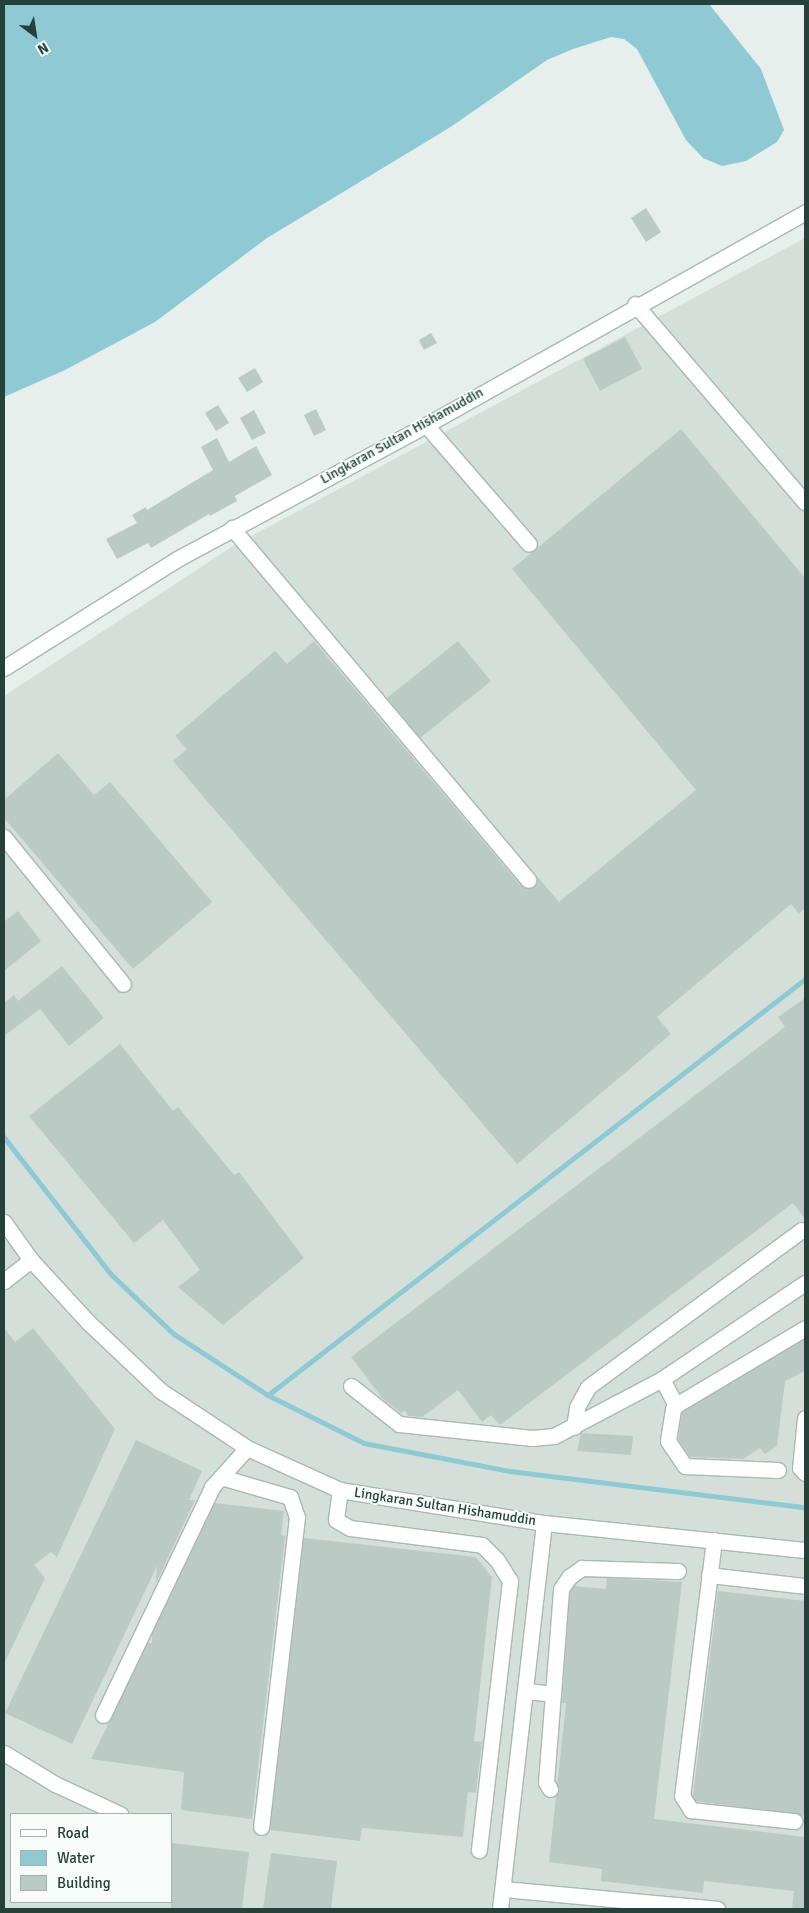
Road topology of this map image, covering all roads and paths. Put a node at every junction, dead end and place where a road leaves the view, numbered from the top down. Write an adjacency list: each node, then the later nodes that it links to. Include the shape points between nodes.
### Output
1 (805, 212): 2 (street, Lingkaran Sultan Hishamuddin)
2 (635, 304): 3 (street, Lingkaran Sultan Hishamuddin); 4 (street)
3 (426, 425): 5 (street, Lingkaran Sultan Hishamuddin); 6 (street)
4 (805, 502)
5 (232, 528): 7 (street, Lingkaran Sultan Hishamuddin); 9 (street)
6 (529, 544)
7 (4, 668)
8 (4, 837): 10 (street)
9 (528, 880)
10 (123, 984)
11 (4, 1222): 13 (street, Lingkaran Sultan Hishamuddin)
12 (802, 1230): 21 (street, via 588,1387 577,1407)
13 (31, 1260): 14 (street); 22 (street, Lingkaran Sultan Hishamuddin, via 147,1379)
14 (4, 1280)
15 (805, 1283): 17 (street)
16 (805, 1328): 19 (street)
17 (662, 1379): 19 (street); 21 (street)
18 (352, 1386): 21 (street, via 399,1424 532,1438 554,1436)
19 (676, 1405): 23 (street, via 668,1441 673,1454 685,1466)
20 (805, 1418): 24 (street, via 800,1468)
21 (574, 1427)
22 (247, 1448): 25 (street); 26 (street, Lingkaran Sultan Hishamuddin)
23 (778, 1470)
24 (805, 1473)
25 (221, 1476): 35 (street, via 212,1487); 40 (street, via 290,1497 297,1517)
26 (340, 1490): 27 (street, Lingkaran Sultan Hishamuddin); 41 (street, via 336,1520 350,1528 482,1545 497,1560 510,1581)
27 (544, 1523): 28 (street, Lingkaran Sultan Hishamuddin); 33 (street)
28 (714, 1540): 29 (street, Lingkaran Sultan Hishamuddin); 31 (street)
29 (805, 1550)
30 (678, 1571): 34 (street, via 582,1568 569,1577 561,1589)
31 (709, 1575): 32 (street); 39 (street, via 682,1796 691,1810)
32 (805, 1586)
33 (526, 1691): 34 (street); 42 (street)
34 (553, 1694): 37 (street, via 546,1782)
35 (103, 1715)
36 (4, 1753): 38 (street, via 55,1784)
37 (550, 1789)
38 (118, 1813)
39 (794, 1821)
40 (261, 1828)
41 (479, 1850)
42 (503, 1889): 43 (street); 44 (street)
43 (500, 1909)
44 (717, 1909)

